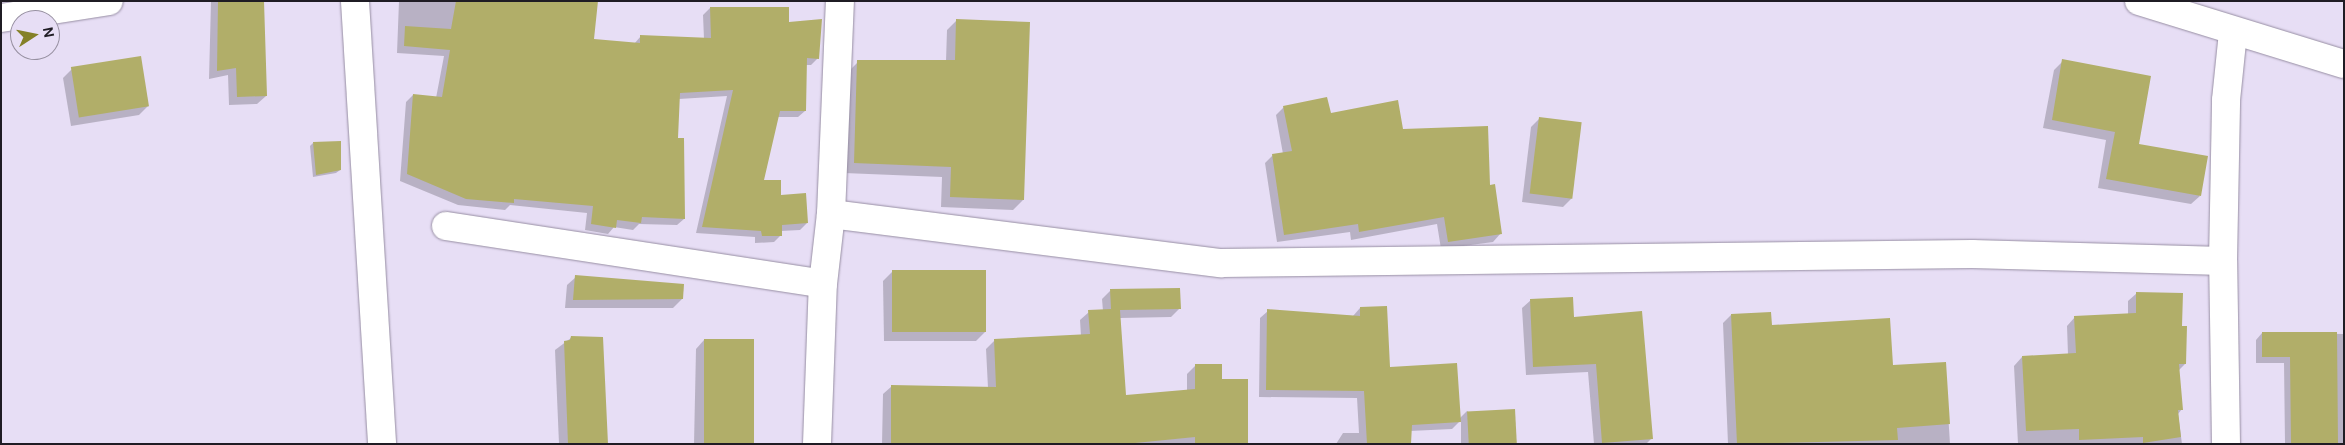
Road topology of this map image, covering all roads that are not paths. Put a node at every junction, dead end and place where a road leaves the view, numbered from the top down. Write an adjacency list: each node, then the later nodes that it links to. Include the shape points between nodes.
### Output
1 (109, 1): 5 (street)
2 (355, 1): 12 (street)
3 (840, 1): 8 (street)
4 (2139, 1): 6 (street)
5 (1, 18)
6 (2233, 32): 7 (street); 10 (street, via 2226,100)
7 (2344, 64)
8 (831, 214): 10 (street, via 1221,263 1972,254); 11 (street)
9 (446, 226): 11 (street)
10 (2223, 261): 14 (street)
11 (823, 284): 13 (street)
12 (382, 444)
13 (817, 444)
14 (2226, 444)

